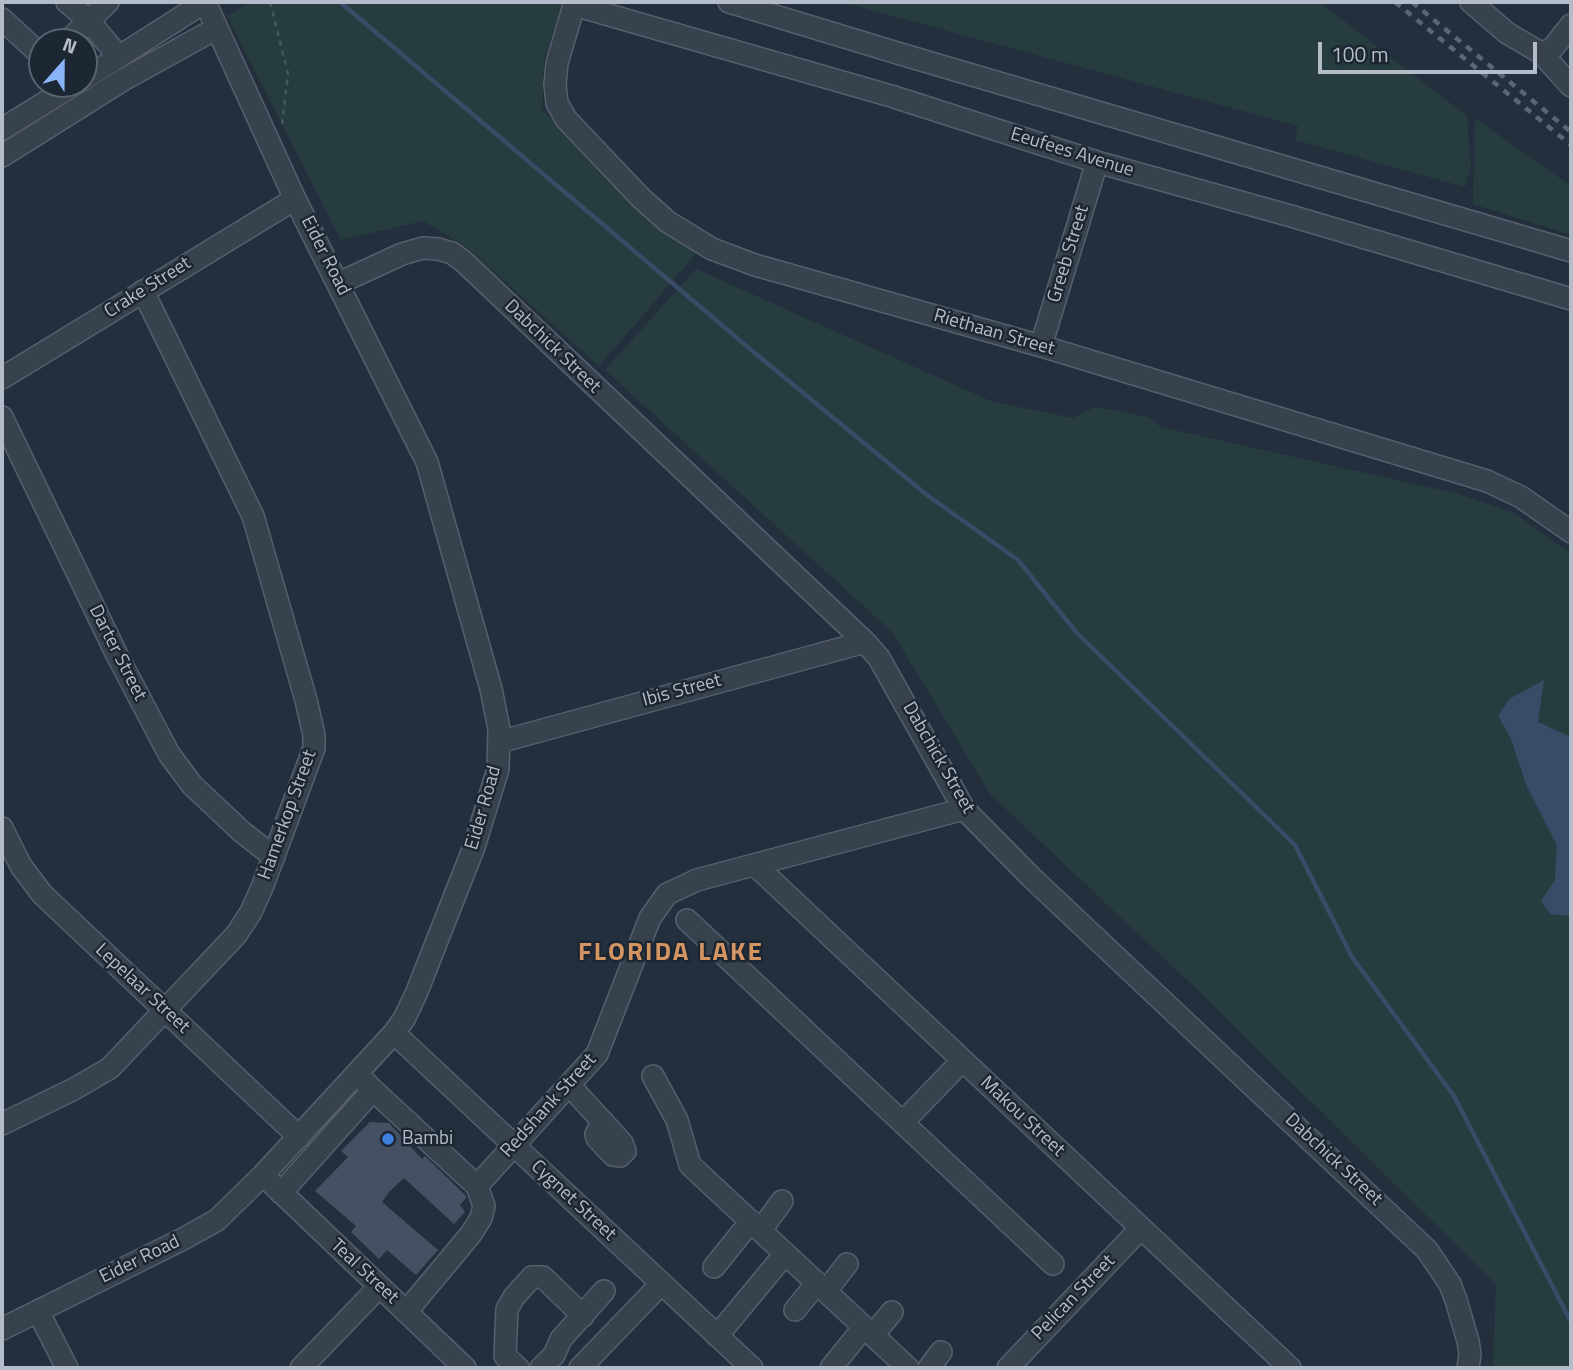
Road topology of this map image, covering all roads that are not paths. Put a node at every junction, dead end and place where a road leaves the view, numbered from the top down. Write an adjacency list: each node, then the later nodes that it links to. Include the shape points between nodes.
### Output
1 (67, 2): 8 (street)
2 (108, 2): 8 (street)
3 (205, 2): 11 (street, Eider Road); 14 (street)
4 (729, 2): 22 (street)
5 (1471, 2): 13 (street, via 1507,33)
6 (574, 3): 20 (street, Eeufees Avenue); 26 (street, Riethaan Street, via 557,63 557,103 583,138 668,222 712,249 755,265)
7 (2, 19): 12 (street)
8 (89, 21): 10 (street); 14 (street)
9 (1571, 25): 13 (street, via 1552,49)
10 (82, 28)
11 (217, 28): 19 (street); 21 (street, Eider Road)
12 (28, 43)
13 (1541, 53): 16 (street)
14 (119, 57): 15 (street)
15 (98, 70)
16 (1571, 86)
17 (52, 98): 18 (street)
18 (2, 129)
19 (2, 156)
20 (1097, 162): 25 (street, Eeufees Avenue); 26 (street, Greeb Street)
21 (295, 199): 23 (street, Eider Road); 24 (street, Crake Street)
22 (1571, 250)
23 (339, 283): 30 (street, Dabchick Street, via 423,248 452,253); 31 (street, Eider Road, via 427,461 491,689)
24 (143, 291): 27 (street, Crake Street); 34 (street, Hamerkop Street, via 261,536 311,722 314,748)
25 (1571, 299)
26 (1041, 346): 29 (street, Riethaan Street, via 1487,481 1521,497)
27 (2, 378)
28 (2, 417): 34 (street, Darter Street, via 169,754 192,785)
29 (1571, 531)
30 (865, 642): 31 (street, Ibis Street); 32 (street, Dabchick Street, via 879,658)
31 (499, 741): 38 (street, Eider Road, via 495,785 474,847 416,994)
32 (964, 809): 35 (street, Redshank Street); 83 (street, Dabchick Street, via 1427,1250 1456,1300 1468,1341)
33 (2, 828): 37 (street, Lepelaar Street, via 21,866 43,894)
34 (274, 857): 37 (street, Hamerkop Street, via 244,925)
35 (755, 865): 39 (street, Makou Street); 42 (street, Redshank Street, via 696,880 667,894 650,918 602,1045)
36 (687, 920): 46 (street)
37 (164, 1009): 44 (street, Hamerkop Street, via 100,1075); 47 (street, Lepelaar Street)
38 (394, 1034): 40 (street, Eider Road); 48 (street, Cygnet Street)
39 (962, 1060): 46 (street); 54 (street, Makou Street)
40 (357, 1074): 43 (street); 47 (street, Eider Road)
41 (653, 1076): 53 (street, via 677,1119 689,1164)
42 (569, 1085): 45 (street); 48 (street, Redshank Street)
43 (373, 1090): 50 (street); 51 (street)
44 (5, 1117)
45 (603, 1122)
46 (903, 1122): 57 (street)
47 (299, 1136): 49 (street, Eider Road)
48 (514, 1145): 50 (street, Redshank Street); 59 (street, Cygnet Street)
49 (263, 1175): 51 (street, Teal Street); 64 (street, Eider Road, via 207,1226)
50 (477, 1186): 65 (street, via 484,1206 481,1218)
51 (281, 1193): 60 (street, Teal Street)
52 (782, 1201): 53 (street)
53 (756, 1225): 55 (street); 58 (street)
54 (1141, 1228): 72 (street, Pelican Street); 82 (street, Makou Street)
55 (785, 1254): 61 (street); 70 (street)
56 (847, 1264): 61 (street)
57 (1053, 1264)
58 (714, 1267)
59 (661, 1284): 70 (street, Cygnet Street); 71 (street)
60 (379, 1287): 65 (street, Teal Street); 74 (street)
61 (822, 1287): 63 (street); 69 (street)
62 (604, 1291): 67 (street)
63 (796, 1310)
64 (38, 1311): 68 (street, Eider Road); 73 (street)
65 (406, 1312): 75 (street, Teal Street)
66 (892, 1312): 69 (street)
67 (579, 1319): 71 (street); 76 (street, via 543,1277 532,1277 507,1309 505,1356); 77 (street)
68 (2, 1329)
69 (869, 1331): 80 (street); 81 (street)
70 (717, 1336): 79 (street, Cygnet Street)
71 (600, 1347): 78 (street)
72 (1015, 1366)
73 (67, 1368)
74 (301, 1368)
75 (465, 1368)
76 (518, 1368)
77 (541, 1368)
78 (580, 1368)
79 (752, 1368)
80 (831, 1368)
81 (908, 1368)
82 (1290, 1368)
83 (1468, 1368)

